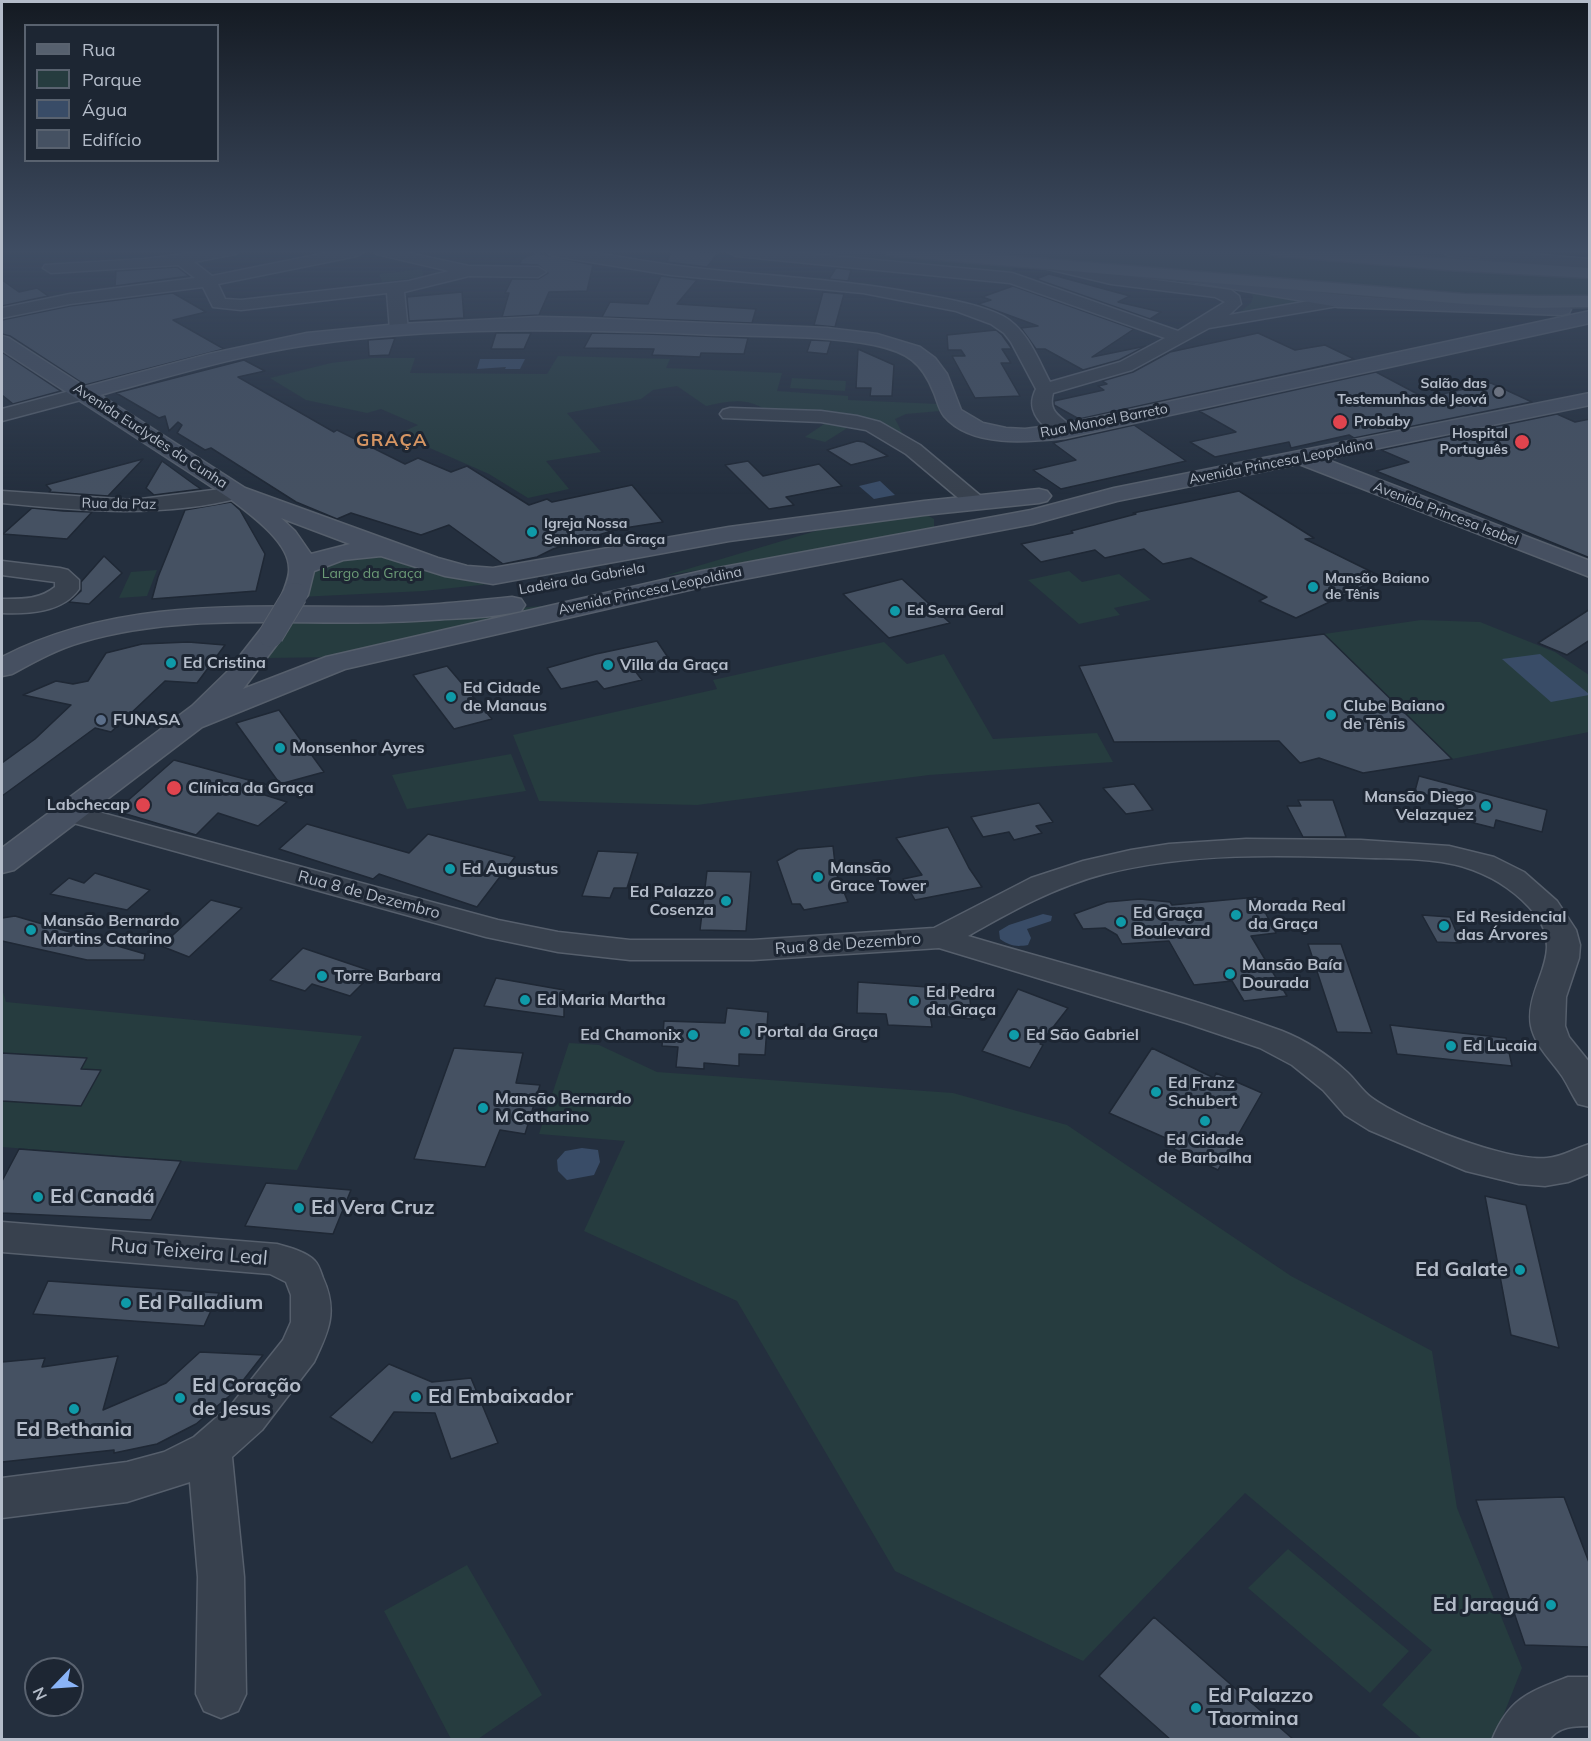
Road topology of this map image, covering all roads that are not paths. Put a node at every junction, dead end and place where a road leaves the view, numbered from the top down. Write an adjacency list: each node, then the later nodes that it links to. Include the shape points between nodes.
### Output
1 (374, 332): 10 (main road, Rua Manoel Barreto, via 281,344)
2 (756, 332): 14 (main road, Rua Manoel Barreto, via 856,337 898,346 928,362 937,374 952,413 976,428 1025,436)
3 (1013, 332): 9 (street)
4 (1165, 332): 7 (street)
5 (1188, 332): 7 (street)
6 (1509, 332): 14 (main road, Rua Manoel Barreto)
7 (1178, 337): 9 (street, via 1114,372)
8 (3, 344): 10 (main road, Avenida Euclydes da Cunha)
9 (1045, 388): 14 (street, via 1042,410)
10 (85, 393): 13 (street); 16 (main road, Avenida Euclydes da Cunha)
11 (1590, 399): 15 (main road, Avenida Princesa Leopoldina)
12 (730, 414): 20 (street, via 816,418 873,426 920,456)
13 (2, 415)
14 (1065, 431)
15 (1302, 458): 17 (main road, Avenida Princesa Leopoldina); 28 (main road, Avenida Princesa Isabel)
16 (237, 492): 18 (street, Rua da Paz, via 133,506); 25 (main road); 26 (main road, via 288,539)
17 (1114, 495): 19 (main road, Avenida Princesa Leopoldina); 22 (main road, Avenida Princesa Leopoldina)
18 (2, 497)
19 (1010, 499): 20 (main road, Avenida Princesa Leopoldina); 22 (main road, via 1038,506)
20 (977, 502): 21 (main road, Avenida Princesa Leopoldina)
21 (924, 508): 23 (main road, Avenida Princesa Leopoldina); 24 (main road, via 950,516 953,521)
22 (1033, 517): 24 (main road, Avenida Princesa Leopoldina)
23 (837, 520): 25 (main road, Avenida Princesa Leopoldina, via 656,546 493,576 453,572); 31 (main road, Ladeira da Gabriela, via 584,580)
24 (946, 533): 29 (main road, Avenida Princesa Leopoldina)
25 (389, 550): 26 (main road, via 343,552)
26 (302, 567): 34 (main road, bridge, via 295,595)
27 (2, 568): 30 (street, via 60,575 67,580 67,589 49,602)
28 (1590, 570)
29 (702, 579): 31 (main road, Ladeira da Gabriela, via 464,609 392,615); 35 (main road, Avenida Princesa Leopoldina)
30 (2, 606)
31 (323, 614): 32 (main road, Ladeira da Gabriela, via 154,619)
32 (48, 645): 33 (main road); 36 (main road, Ladeira da Gabriela)
33 (2, 662)
34 (252, 663): 35 (main road); 37 (main road)
35 (336, 663): 37 (main road, Avenida Princesa Leopoldina)
36 (2, 668)
37 (195, 720): 38 (main road)
38 (69, 813): 39 (main road); 40 (street, Rua 8 de Dezembro, via 497,930 558,942 630,950 689,951)
39 (2, 863)
40 (939, 938): 41 (street, via 1057,879 1158,855 1309,847 1431,853 1464,859 1499,870 1523,886 1551,914 1563,938 1564,959 1550,1000 1548,1025 1555,1044); 42 (street, Rua 8 de Dezembro, via 1272,1040 1304,1057 1358,1106 1479,1161 1545,1172 1568,1168)
41 (1585, 1081)
42 (1590, 1157)
43 (2, 1237): 44 (street, Rua Teixeira Leal, via 277,1259 302,1272 311,1295 311,1322 299,1350 248,1417)
44 (210, 1450): 45 (street, Rua Teixeira Leal, via 174,1468 127,1482); 46 (street, via 222,1577)
45 (2, 1498)
46 (221, 1694)
47 (1590, 1702): 48 (street, via 1568,1701 1535,1717)
48 (1517, 1740)

